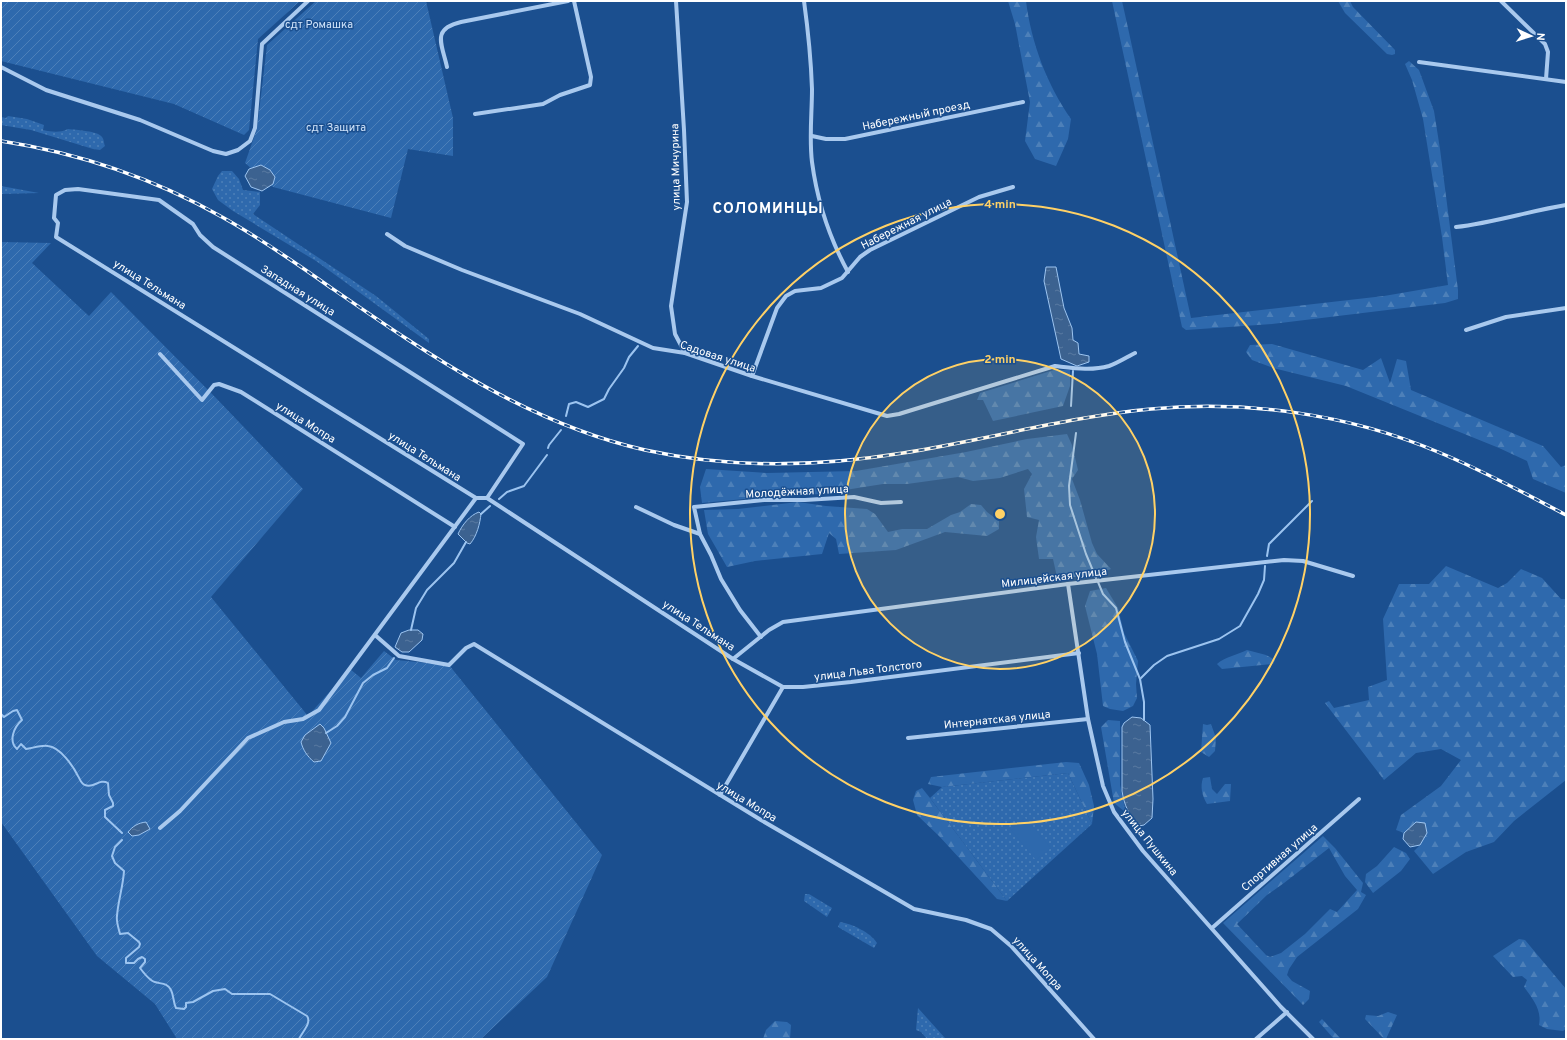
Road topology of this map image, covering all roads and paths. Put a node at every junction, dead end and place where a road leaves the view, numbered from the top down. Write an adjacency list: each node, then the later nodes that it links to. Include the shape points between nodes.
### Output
1 (308, 1): 8 (street, via 262,44 255,128 250,141 238,150 226,154 140,120 46,90)
2 (568, 1): 9 (street, via 447,27 440,37)
3 (574, 1): 13 (street, via 591,78 590,86 560,94 543,104)
4 (676, 1): 23 (street, улица Мичурина, via 687,202 671,306 675,334)
5 (804, 1): 14 (street, via 809,37)
6 (1501, 1): 10 (street, via 1545,44 1548,52)
7 (1419, 62): 10 (street)
8 (1, 67)
9 (447, 67)
10 (1546, 79): 11 (street)
11 (1566, 82)
12 (1023, 102): 14 (street, Набережный проезд, via 844,139)
13 (475, 114)
14 (812, 136): 20 (street, via 812,162 820,205)
15 (1013, 187): 20 (street, Набережная улица, via 979,197 870,250 860,257)
16 (56, 195): 27 (street, улица Тельмана, via 56,237); 28 (street, Западная улица, via 65,190 78,189 159,200 193,224 213,247 523,444)
17 (1566, 206): 18 (street)
18 (1456, 227)
19 (387, 234): 23 (street, Садовая улица, via 405,246 580,314 653,348)
20 (848, 272): 26 (street, Набережная улица, via 842,278 821,288 795,291 786,296 777,308)
21 (1566, 308): 22 (street, via 1506,318)
22 (1466, 330)
23 (686, 353): 26 (street, Садовая улица)
24 (160, 354): 31 (street, улица Мопра, via 202,400 219,384 241,392)
25 (1135, 354): 26 (street, Садовая улица, via 1109,366 1089,369 1055,366 887,416)
26 (752, 376)
27 (476, 498): 28 (street); 31 (street)
28 (487, 498): 38 (street, улица Тельмана)
29 (901, 502): 32 (street, Молодёжная улица, via 881,504 854,496 764,500 694,507)
30 (636, 506): 32 (street, via 674,525)
31 (455, 527): 35 (street)
32 (700, 534): 36 (street, via 721,579)
33 (1353, 576): 34 (street, Милицейская улица, via 1303,561 1287,560)
34 (1068, 584): 36 (street, Милицейская улица, via 783,622); 37 (street, улица Пушкина)
35 (375, 635): 42 (street, улица Мопра, via 400,656 449,664 474,644); 44 (street, via 319,710 303,719 284,722 248,738 180,811)
36 (761, 637): 38 (street, Милицейская улица)
37 (1079, 653): 39 (street, улица Льва Толстого, via 851,682); 40 (street, улица Пушкина)
38 (733, 659): 39 (street, улица Тельмана)
39 (782, 687): 42 (street)
40 (1088, 719): 41 (street, Интернатская улица); 45 (street, улица Пушкина, via 1103,786 1114,812 1143,851)
41 (908, 738)
42 (720, 795): 47 (street, улица Мопра, via 914,909 966,920 991,929 1011,946)
43 (1359, 799): 45 (street, Спортивная улица)
44 (160, 828)
45 (1212, 928): 46 (street, улица Пушкина)
46 (1287, 1012): 48 (street); 49 (street, улица Пушкина)
47 (1094, 1039)
48 (1256, 1039)
49 (1313, 1039)

